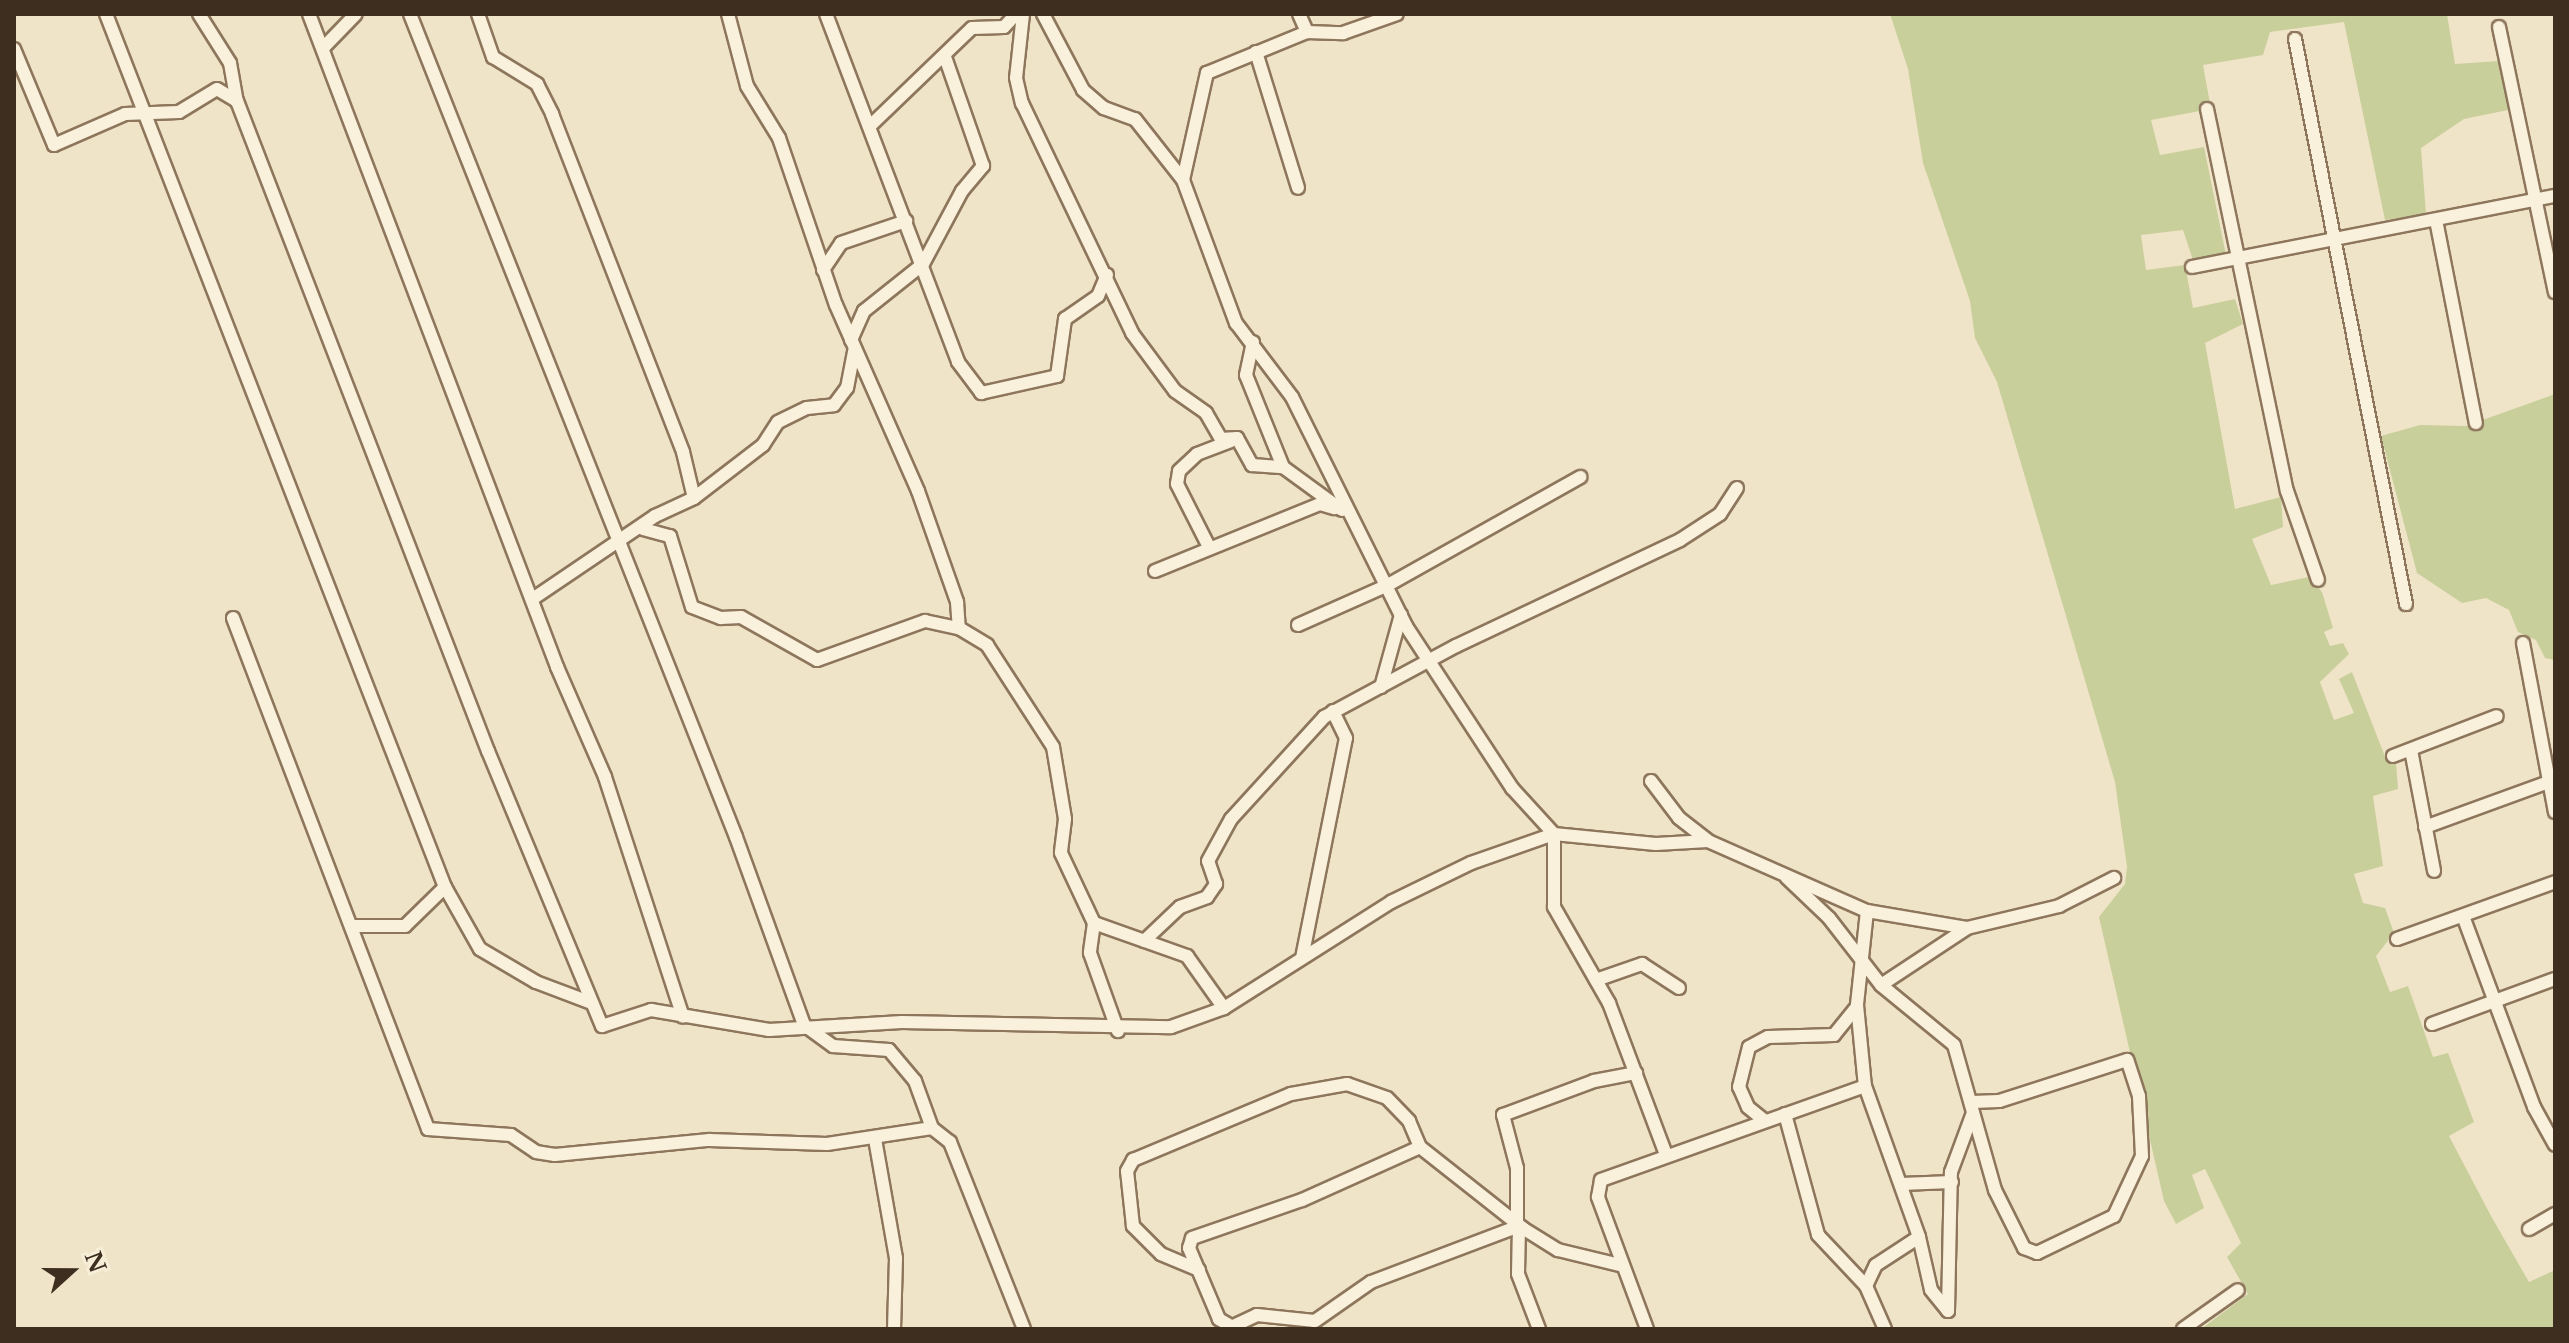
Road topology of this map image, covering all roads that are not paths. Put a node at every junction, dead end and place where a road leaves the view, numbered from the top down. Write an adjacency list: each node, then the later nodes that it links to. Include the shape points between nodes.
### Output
1 (106, 14): 23 (street)
2 (199, 14): 21 (street, via 230,63)
3 (309, 14): 17 (street)
4 (356, 14): 17 (street)
5 (410, 14): 48 (street)
6 (478, 14): 45 (street, via 493,57 537,84 552,114 683,452)
7 (728, 14): 35 (street, via 747,86 779,138)
8 (826, 14): 24 (street)
9 (1016, 14): 20 (street, via 1004,27 972,28)
10 (1023, 14): 36 (street, via 1016,78 1022,103)
11 (1043, 14): 25 (street, via 1083,90 1104,108 1135,119)
12 (1299, 14): 15 (street)
13 (1397, 14): 15 (street, via 1343,33)
14 (2499, 27): 28 (street)
15 (1307, 32): 19 (street)
16 (2295, 39): 31 (street)
17 (323, 48): 53 (street)
18 (14, 49): 23 (street, via 54,145)
19 (1256, 52): 25 (street, via 1207,73); 26 (street)
20 (945, 57): 24 (street); 33 (street, via 984,158)
21 (237, 101): 23 (street, via 217,89 179,112); 90 (street)
22 (2207, 109): 32 (street)
23 (146, 112): 76 (street)
24 (870, 126): 30 (street)
25 (1183, 180): 38 (street, via 1236,323)
26 (1298, 188)
27 (2555, 196): 28 (street)
28 (2534, 200): 29 (street); 37 (street)
29 (2436, 220): 31 (street); 40 (street)
30 (906, 221): 33 (street); 35 (street, via 841,243)
31 (2335, 240): 32 (street); 54 (street)
32 (2236, 259): 34 (street); 51 (street, via 2287,491)
33 (923, 264): 36 (street, via 958,362 988,394 1031,378 1057,376 1065,319 1098,296); 39 (street, via 864,311)
34 (2192, 267)
35 (823, 270): 39 (street)
36 (1107, 275): 41 (street, via 1126,323 1175,391 1206,413 1221,439)
37 (2555, 292)
38 (1253, 342): 42 (street, via 1246,375); 46 (street, via 1292,397)
39 (853, 345): 45 (street, via 847,388 834,405 807,408 778,422 763,445); 58 (street, via 918,491 957,602)
40 (2476, 423)
41 (1237, 438): 42 (street, via 1252,465); 49 (street, via 1197,454 1179,471 1177,484)
42 (1283, 467): 46 (street)
43 (1580, 477): 52 (street)
44 (1737, 488): 60 (street, via 1720,514 1680,540)
45 (694, 498): 47 (street, via 655,516)
46 (1345, 512): 49 (street, via 1320,504); 52 (street, via 1374,552)
47 (643, 529): 48 (street); 58 (street, via 670,536 692,607 721,618 741,617 817,660 925,621)
48 (617, 544): 53 (street); 96 (street, via 736,837)
49 (1209, 547): 50 (street)
50 (1155, 571)
51 (2318, 580)
52 (1386, 586): 55 (street); 57 (street)
53 (534, 598): 94 (street, via 648,898)
54 (2406, 604)
55 (1401, 615): 60 (street); 61 (street)
56 (233, 618): 80 (street)
57 (1298, 625)
58 (959, 628): 79 (street, via 987,645 1034,709 1053,747 1065,819 1061,853)
59 (2523, 643): 66 (street)
60 (1429, 660): 61 (street); 70 (street, via 1512,788)
61 (1381, 687): 62 (street)
62 (1333, 711): 83 (street, via 1231,819 1208,861 1216,884 1207,897 1180,907); 84 (street, via 1346,738)
63 (2497, 716): 64 (street)
64 (2411, 750): 65 (street); 69 (street)
65 (2393, 756)
66 (2552, 780): 68 (street); 69 (street)
67 (1651, 781): 71 (street, via 1679,818)
68 (2555, 812)
69 (2425, 827): 72 (street)
70 (1554, 834): 71 (street, via 1656,844); 84 (street, via 1427,884); 87 (street, via 1554,907)
71 (1708, 841): 73 (street)
72 (2434, 871)
73 (1781, 872): 77 (street); 85 (street, via 1829,918)
74 (2114, 878): 81 (street, via 2049,910)
75 (2555, 882): 78 (street)
76 (445, 887): 80 (street, via 405,926); 90 (street, via 480,949 536,982)
77 (1867, 911): 81 (street); 85 (street)
78 (2463, 916): 82 (street); 91 (street)
79 (1094, 923): 83 (street); 97 (street, via 1090,953)
80 (355, 926): 104 (street, via 413,1095 433,1131 511,1135 536,1152 555,1155 637,1142)
81 (1967, 928): 88 (street)
82 (2397, 939)
83 (1144, 941): 93 (street, via 1197,963)
84 (1302, 958): 93 (street)
85 (1862, 965): 88 (street); 92 (street)
86 (2555, 979): 91 (street)
87 (1596, 980): 89 (street, via 1642,964); 98 (street)
88 (1881, 985): 100 (street, via 1954,1045)
89 (1679, 988)
90 (589, 1002): 94 (street, via 602,1026 641,1011)
91 (2495, 1002): 95 (street); 105 (street)
92 (1857, 1005): 99 (street); 102 (street, via 1834,1035 1768,1037 1749,1047 1739,1087 1748,1107)
93 (1224, 1008): 97 (street, via 1171,1027)
94 (683, 1017): 96 (street, via 732,1028)
95 (2432, 1024)
96 (804, 1025): 97 (street, via 1014,1022); 103 (street, via 833,1046 889,1050 915,1081)
97 (1118, 1031)
98 (1636, 1073): 107 (street); 111 (street, via 1594,1081 1503,1115 1517,1168)
99 (1865, 1086): 101 (street); 109 (street)
100 (1972, 1107): 100 (street, via 2007,1223 2027,1251 2037,1253 2114,1216 2142,1156 2139,1096 2127,1060); 108 (street, via 1954,1157)
101 (1785, 1114): 102 (street); 116 (street, via 1818,1235)
102 (1765, 1121): 107 (street)
103 (932, 1128): 104 (street); 120 (street, via 950,1142)
104 (875, 1139): 119 (street, via 896,1258)
105 (2555, 1145)
106 (1420, 1147): 111 (street); 115 (street, via 1302,1200 1192,1238 1189,1248); 115 (street, via 1409,1121 1387,1098 1347,1084 1291,1094 1137,1156 1127,1171 1133,1226 1161,1254)
107 (1666, 1155): 114 (street, via 1601,1180 1598,1197)
108 (1952, 1182): 109 (street); 113 (street, via 1948,1311 1931,1290)
109 (1901, 1184): 113 (street)
110 (2555, 1214): 112 (street)
111 (1517, 1222): 114 (street, via 1558,1250)
112 (2529, 1229)
113 (1919, 1237): 116 (street, via 1876,1265)
114 (1620, 1265): 122 (street)
115 (1199, 1270): 118 (street, via 1219,1319)
116 (1866, 1286): 123 (street)
117 (2238, 1290): 124 (street)
118 (1233, 1328): 121 (street, via 1257,1315 1315,1321 1371,1282 1519,1226 1518,1274)
119 (894, 1329)
120 (1024, 1329)
121 (1539, 1329)
122 (1647, 1329)
123 (1885, 1329)
124 (2183, 1329)

